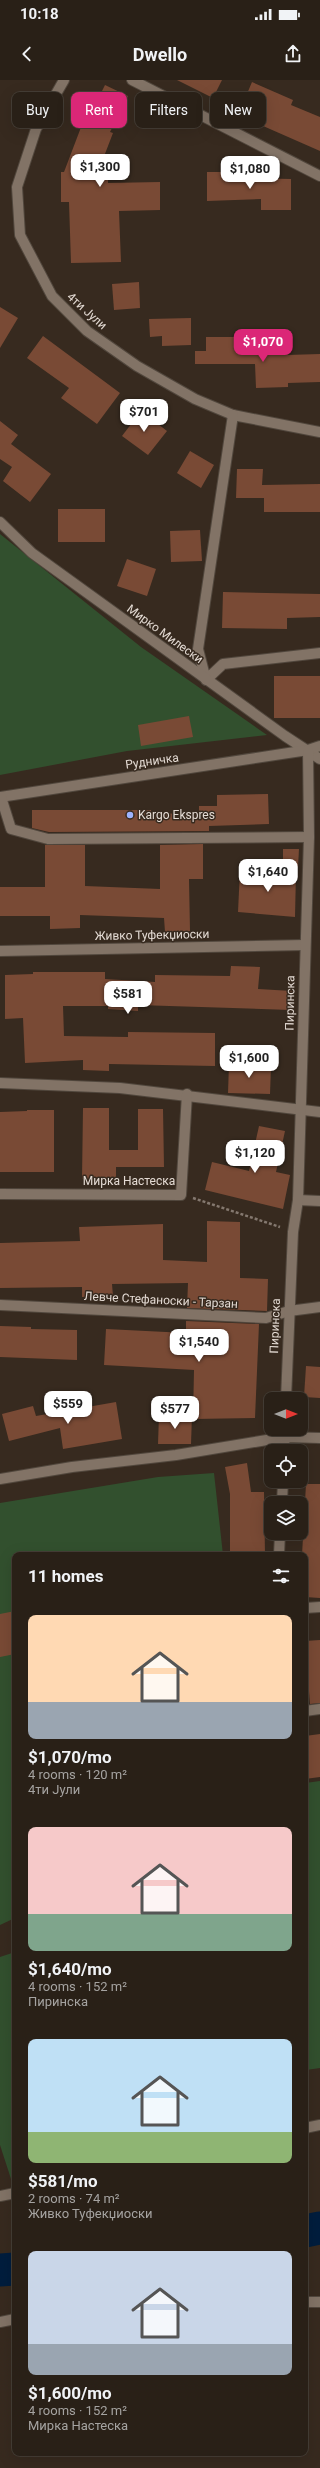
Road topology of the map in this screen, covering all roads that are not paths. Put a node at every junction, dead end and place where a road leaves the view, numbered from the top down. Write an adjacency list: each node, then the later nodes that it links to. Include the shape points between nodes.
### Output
1 (64, 80): 4 (street, 4ти Јули, via 36,129 17,187 20,235 40,276 52,296 87,331 144,370 195,399)
2 (132, 80): 3 (street)
3 (320, 176)
4 (233, 415): 5 (street, 4ти Јули); 8 (street, via 198,649)
5 (320, 432)
6 (0, 522): 8 (street, Мирко Милески, via 32,553)
7 (320, 653): 8 (street, via 223,664)
8 (206, 680): 10 (street, Мирко Милески)
9 (320, 746): 10 (street)
10 (308, 750): 11 (street); 12 (street, Мирко Милески); 13 (street, Рудничка); 14 (street, Пиринска)
11 (320, 750)
12 (320, 760)
13 (1, 797): 14 (street, via 11,829 48,838)
14 (309, 837): 15 (street, Пиринска)
15 (305, 946): 16 (street, Живко Туфекџиоски); 19 (street, Пиринска)
16 (0, 951)
17 (0, 1083): 18 (street, via 120,1088)
18 (187, 1094): 19 (street); 21 (street, Мирка Настеска, via 181,1195)
19 (301, 1110): 20 (street); 22 (street, Пиринска)
20 (320, 1112)
21 (0, 1194)
22 (298, 1200): 23 (street); 26 (street, Пиринска, via 293,1232)
23 (320, 1201)
24 (0, 1305): 26 (street, Левче Стефаноски - Тарзан, via 266,1318)
25 (320, 1307): 26 (street, Левче Стефаноски - Тарзан)
26 (289, 1311): 27 (street, Пиринска)
27 (286, 1392)
28 (270, 1436): 31 (street, via 176,1455 72,1466)
29 (306, 1436): 30 (street)
30 (320, 1438)
31 (0, 1479)
32 (280, 1540): 33 (street)
33 (279, 1552)
34 (308, 1608): 35 (street)
35 (320, 1608)
36 (320, 1709): 37 (street)
37 (308, 1711)
38 (320, 2125): 39 (street)
39 (308, 2127)
40 (12, 2194): 41 (street)
41 (0, 2196)
42 (308, 2302): 43 (street)
43 (320, 2302)
44 (12, 2320): 45 (street)
45 (0, 2322)

